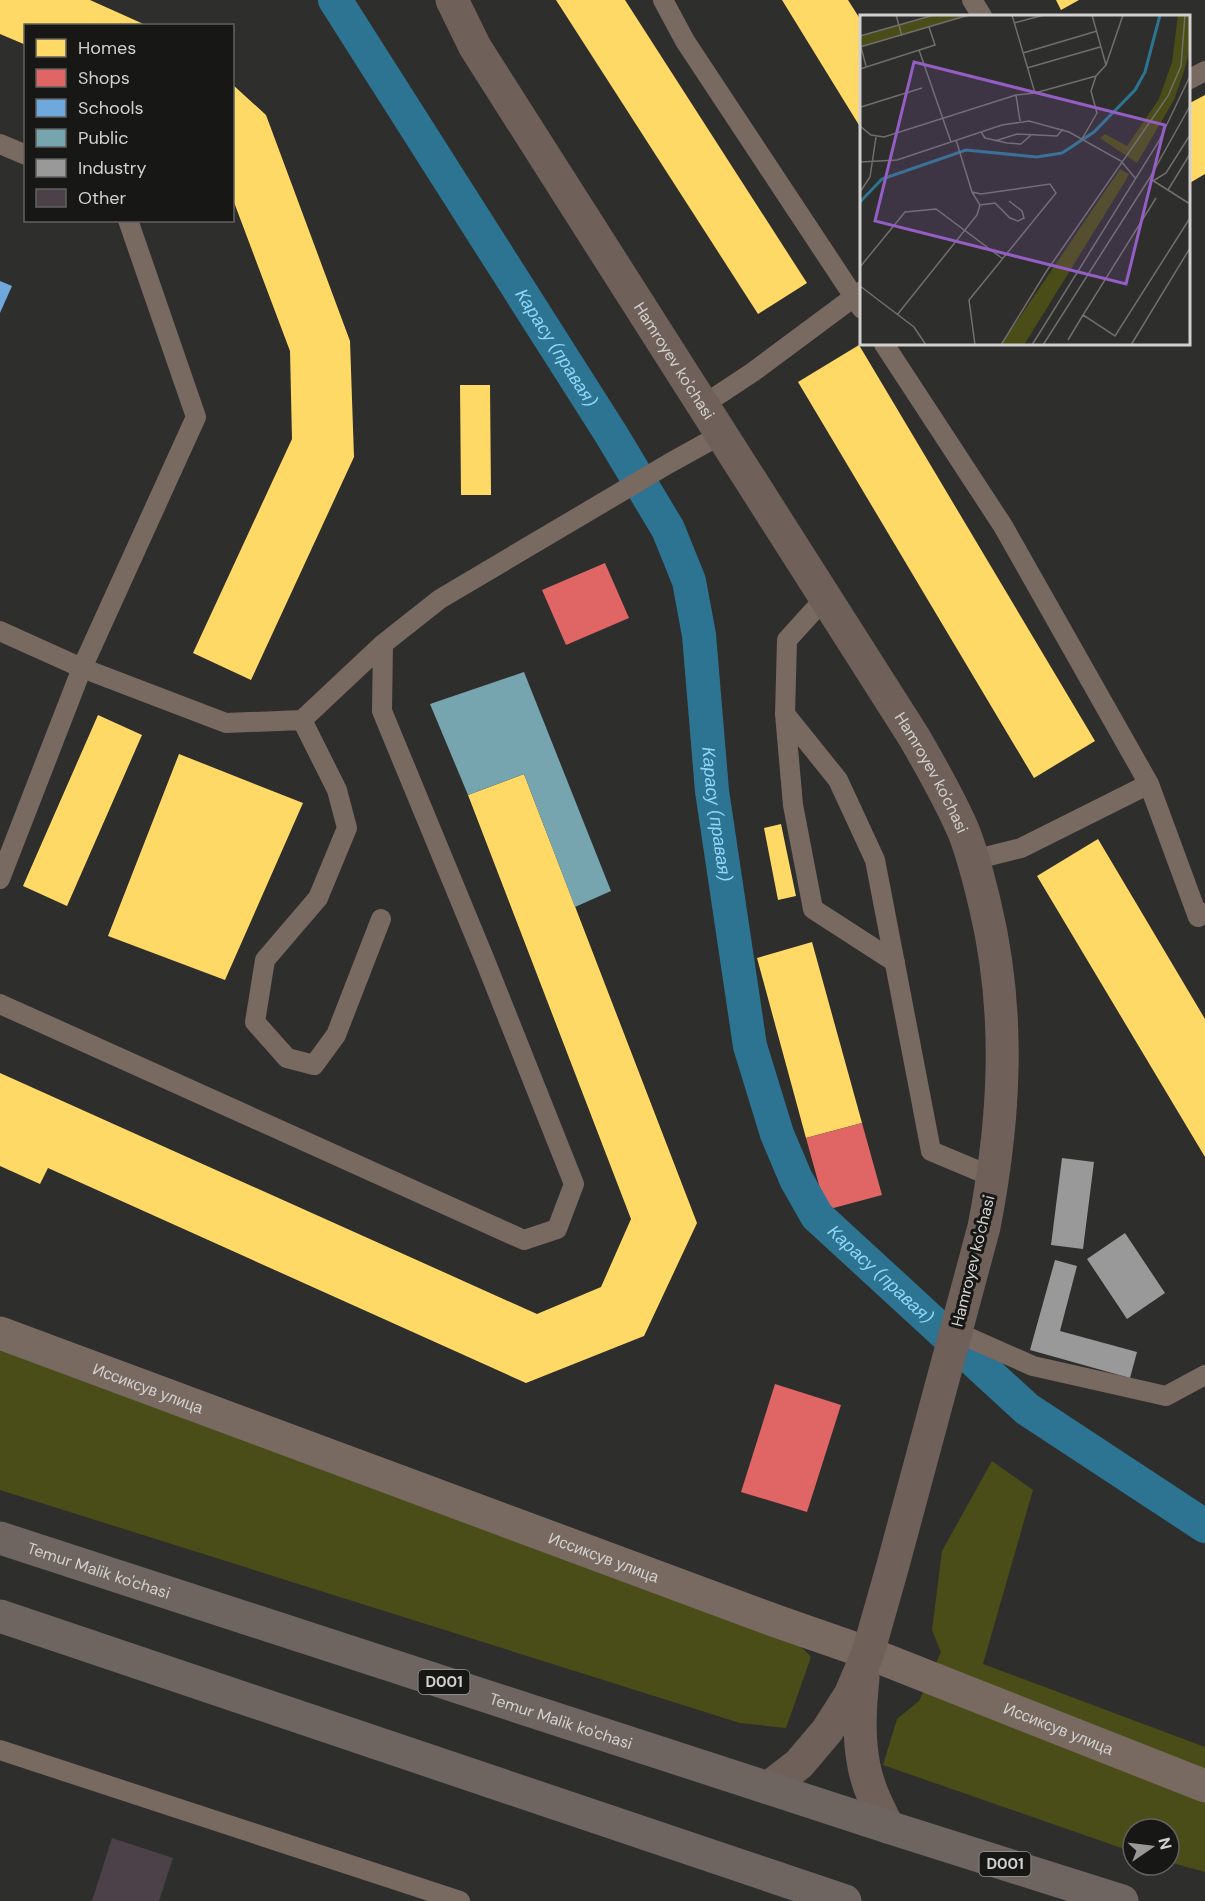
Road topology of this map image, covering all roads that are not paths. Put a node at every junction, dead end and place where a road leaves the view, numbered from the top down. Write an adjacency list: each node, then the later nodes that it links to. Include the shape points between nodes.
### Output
1 (452, 0): 12 (main road, Hamroyev ko'chasi, via 475,47)
2 (663, 0): 10 (lane, via 685,41)
3 (972, 0): 4 (lane)
4 (981, 15)
5 (1205, 71): 6 (lane)
6 (1190, 80)
7 (0, 144): 8 (lane)
8 (24, 154)
9 (129, 222): 17 (lane, via 196,417)
10 (859, 299): 12 (lane)
11 (885, 345): 20 (lane, via 1003,526)
12 (703, 405): 13 (main road, Hamroyev ko'chasi)
13 (722, 434): 14 (main road, Hamroyev ko'chasi); 16 (lane, via 440,599)
14 (826, 597): 18 (lane, via 787,640); 21 (main road, Hamroyev ko'chasi, via 942,785)
15 (0, 631): 17 (lane)
16 (383, 644): 19 (lane); 26 (lane, via 382,711 574,1184 557,1228 524,1240)
17 (82, 669): 19 (lane, via 226,723); 22 (lane)
18 (785, 714): 25 (lane, via 838,780 876,860); 25 (lane, via 794,805 813,909)
19 (302, 720): 23 (lane, via 337,790 347,828 318,898 265,960 255,1022 286,1058 314,1065 336,1035)
20 (1149, 784): 21 (lane, via 1021,848); 24 (lane)
21 (973, 860): 27 (main road, Hamroyev ko'chasi, via 990,925 1003,1026 1000,1127)
22 (0, 879)
23 (381, 919)
24 (1202, 920)
25 (895, 962): 27 (lane, via 931,1151)
26 (0, 1004)
27 (993, 1178): 28 (main road, Hamroyev ko'chasi)
28 (956, 1332): 30 (lane, via 1033,1366 1166,1396); 33 (main road, Hamroyev ko'chasi)
29 (0, 1333): 33 (street, Иссиксув улица)
30 (1205, 1375)
31 (0, 1538): 36 (highway, Temur Malik ko'chasi / D001)
32 (0, 1616): 38 (highway)
33 (868, 1653): 35 (street, Иссиксув улица); 36 (main road, Hamroyev ko'chasi, via 850,1695 827,1731 799,1764); 37 (main road, Hamroyev ko'chasi, via 861,1698 861,1744 870,1787)
34 (0, 1750): 39 (lane)
35 (1205, 1786)
36 (768, 1788): 37 (highway, Temur Malik ko'chasi / D001)
37 (888, 1827): 41 (highway, Temur Malik ko'chasi / D001)
38 (790, 1893): 40 (highway)
39 (460, 1901)
40 (845, 1901)
41 (1122, 1901)

